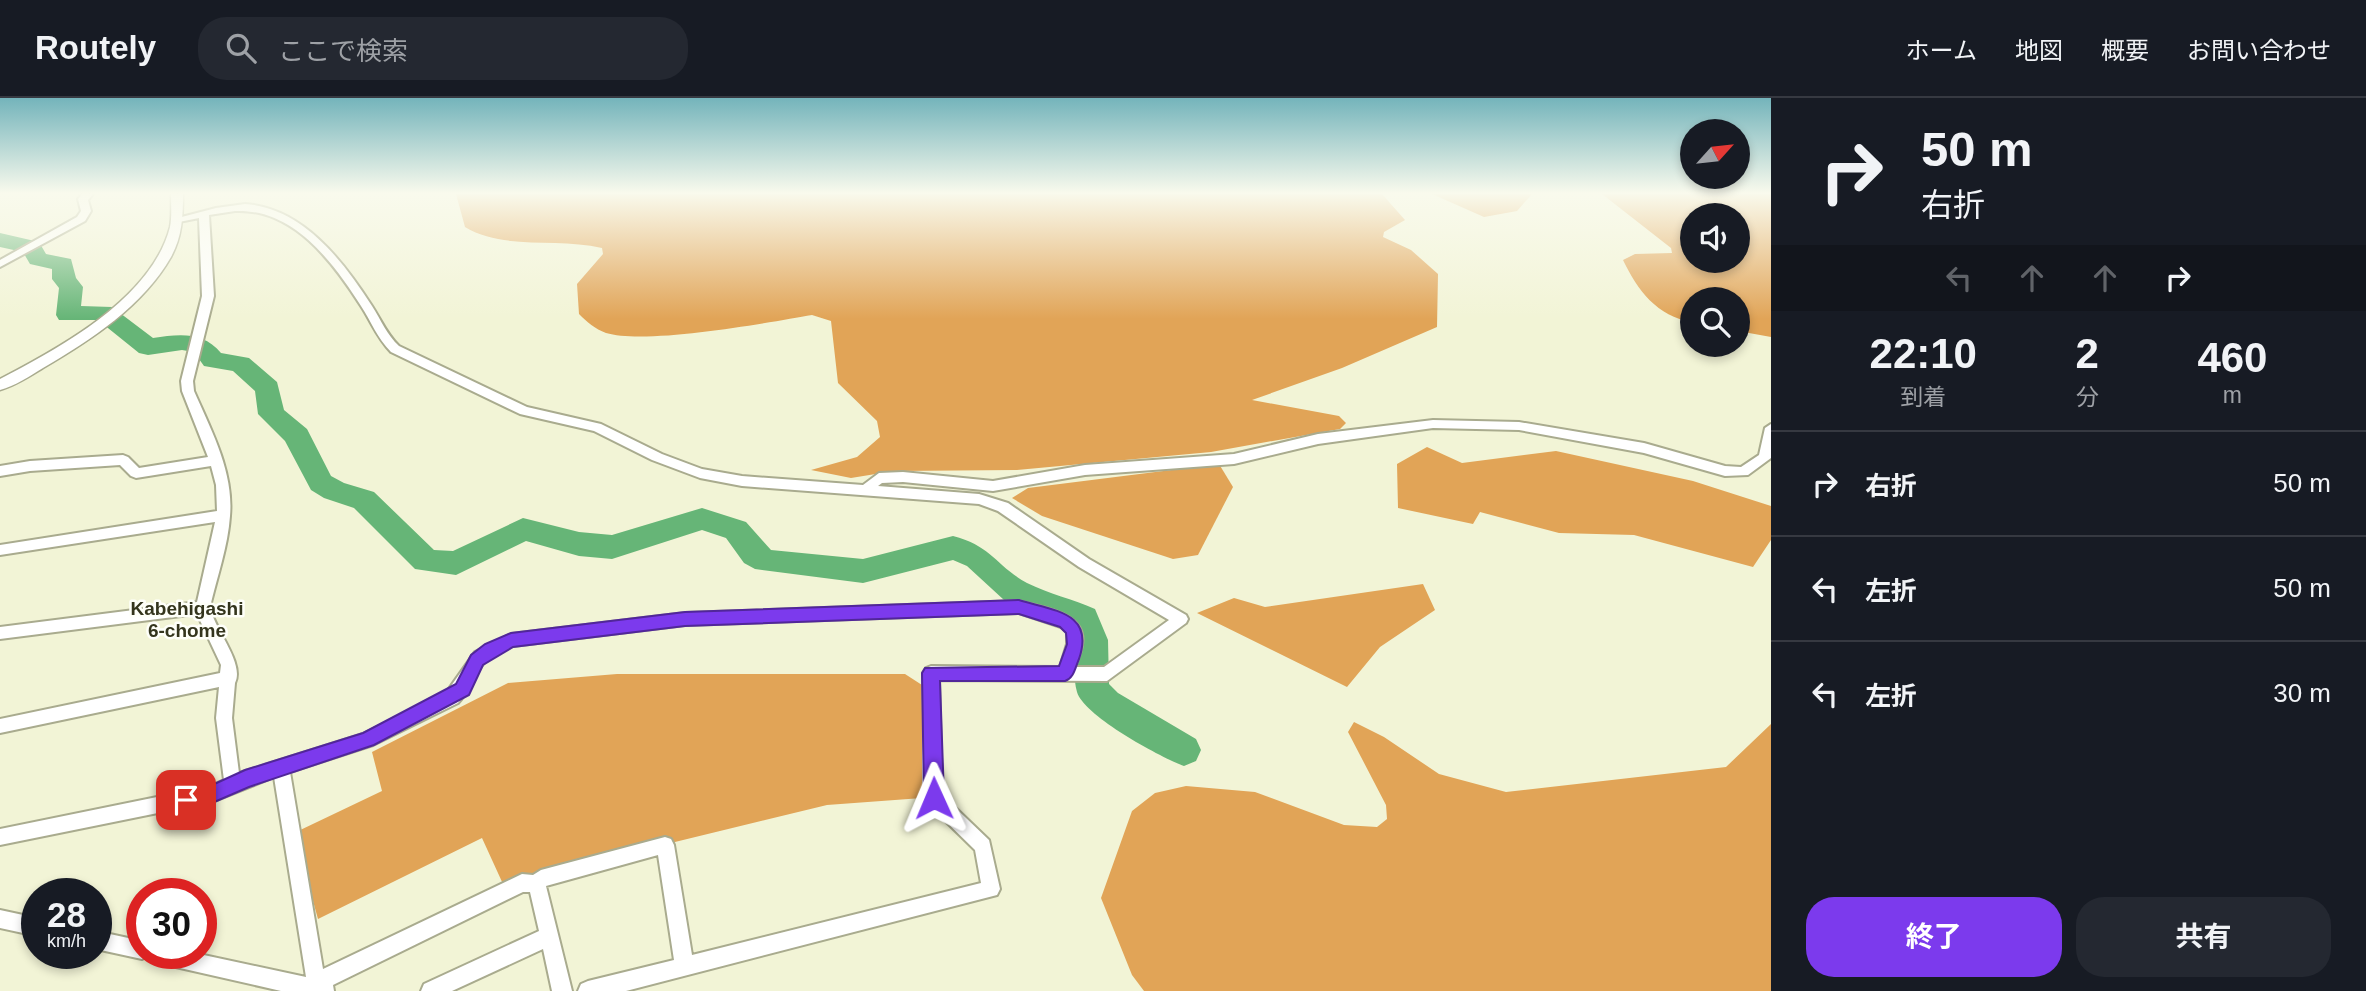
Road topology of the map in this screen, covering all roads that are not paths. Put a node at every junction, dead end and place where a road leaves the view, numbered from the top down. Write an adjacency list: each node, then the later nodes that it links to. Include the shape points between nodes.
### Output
1 (51, 236): 5 (street)
2 (174, 236): 6 (street, via 159,266 117,310 72,345)
3 (205, 236): 8 (street, via 208,296 188,391)
4 (308, 236): 10 (street, via 341,271 367,306 384,340 395,349 524,411 597,427 700,473 742,481)
5 (0, 264)
6 (0, 385)
7 (1771, 429): 10 (street, via 1765,457 1743,472 1644,448 1519,426 1445,424 1318,439 1234,460 1086,470 993,486 879,478)
8 (216, 460): 9 (street, via 136,473 123,460); 11 (street)
9 (0, 471)
10 (867, 489): 15 (street, via 967,497 1003,507 1084,563 1181,619 1107,674)
11 (224, 514): 12 (street); 13 (street)
12 (0, 550)
13 (203, 607): 14 (street); 16 (street, via 229,665)
14 (0, 633)
15 (1065, 674): 18 (street, via 1075,644 1074,630 1066,622 1019,607 685,619 546,635 511,640 491,649 477,660 463,689 452,698 367,740); 25 (street, via 931,673 934,798 983,846 991,889)
16 (230, 678): 17 (street); 19 (street, via 224,718)
17 (0, 726)
18 (281, 768): 19 (street); 27 (street)
19 (236, 783): 20 (street, via 212,794)
20 (0, 837)
21 (537, 884): 24 (street); 25 (street, via 541,879 665,845); 27 (street, via 523,883 326,978)
22 (0, 919): 23 (street)
23 (21, 924)
24 (549, 936): 28 (street); 29 (street)
25 (684, 965): 30 (street)
26 (217, 967): 27 (street)
27 (321, 990)
28 (431, 991)
29 (562, 991)
30 (588, 991)

